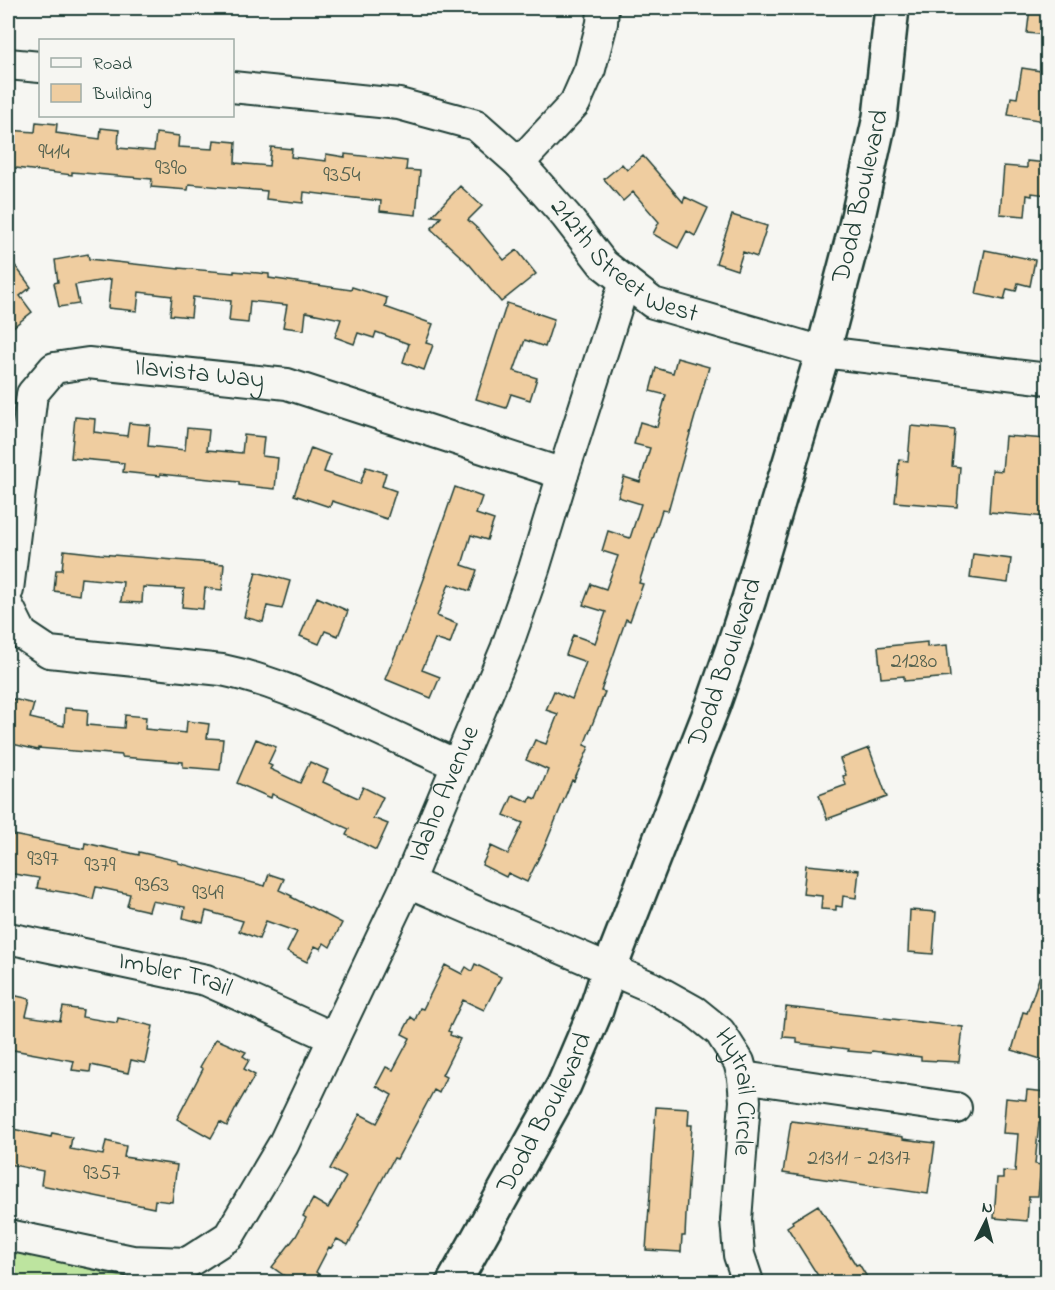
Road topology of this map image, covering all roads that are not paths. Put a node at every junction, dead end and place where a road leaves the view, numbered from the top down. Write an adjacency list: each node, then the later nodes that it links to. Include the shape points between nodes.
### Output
1 (603, 8): 6 (street, via 590,69 575,103)
2 (891, 8): 8 (main road, Dodd Boulevard, via 880,117)
3 (8, 64): 4 (street)
4 (39, 68)
5 (234, 87): 6 (street, 212th Street West, via 399,104 476,125)
6 (519, 163): 7 (street, 212th Street West, via 603,264)
7 (625, 281): 8 (street, 212th Street West, via 653,303); 10 (street, Idaho Avenue)
8 (823, 352): 9 (street, 212th Street West); 16 (main road, Dodd Boulevard, via 733,648)
9 (1047, 379)
10 (563, 474): 11 (street, Ilavista Way, via 288,384 88,363 54,368 32,394); 13 (street, Idaho Avenue, via 506,649)
11 (8, 590)
12 (8, 606): 13 (street, via 22,634 49,652 243,674 308,697)
13 (457, 765): 14 (street, Idaho Avenue)
14 (408, 882): 16 (street, Hytrail Circle); 17 (street, Idaho Avenue)
15 (8, 938): 17 (street, Imbler Trail, via 206,980)
16 (609, 970): 18 (street, Hytrail Circle, via 694,1011 720,1032 739,1062); 21 (main road, Dodd Boulevard, via 564,1085)
17 (334, 1038): 20 (street, Idaho Avenue, via 283,1145 230,1236 187,1263 132,1261)
18 (743, 1077): 19 (street); 22 (street, Hytrail Circle, via 746,1101 736,1220 739,1255)
19 (956, 1108)
20 (8, 1235)
21 (454, 1282)
22 (748, 1282)

